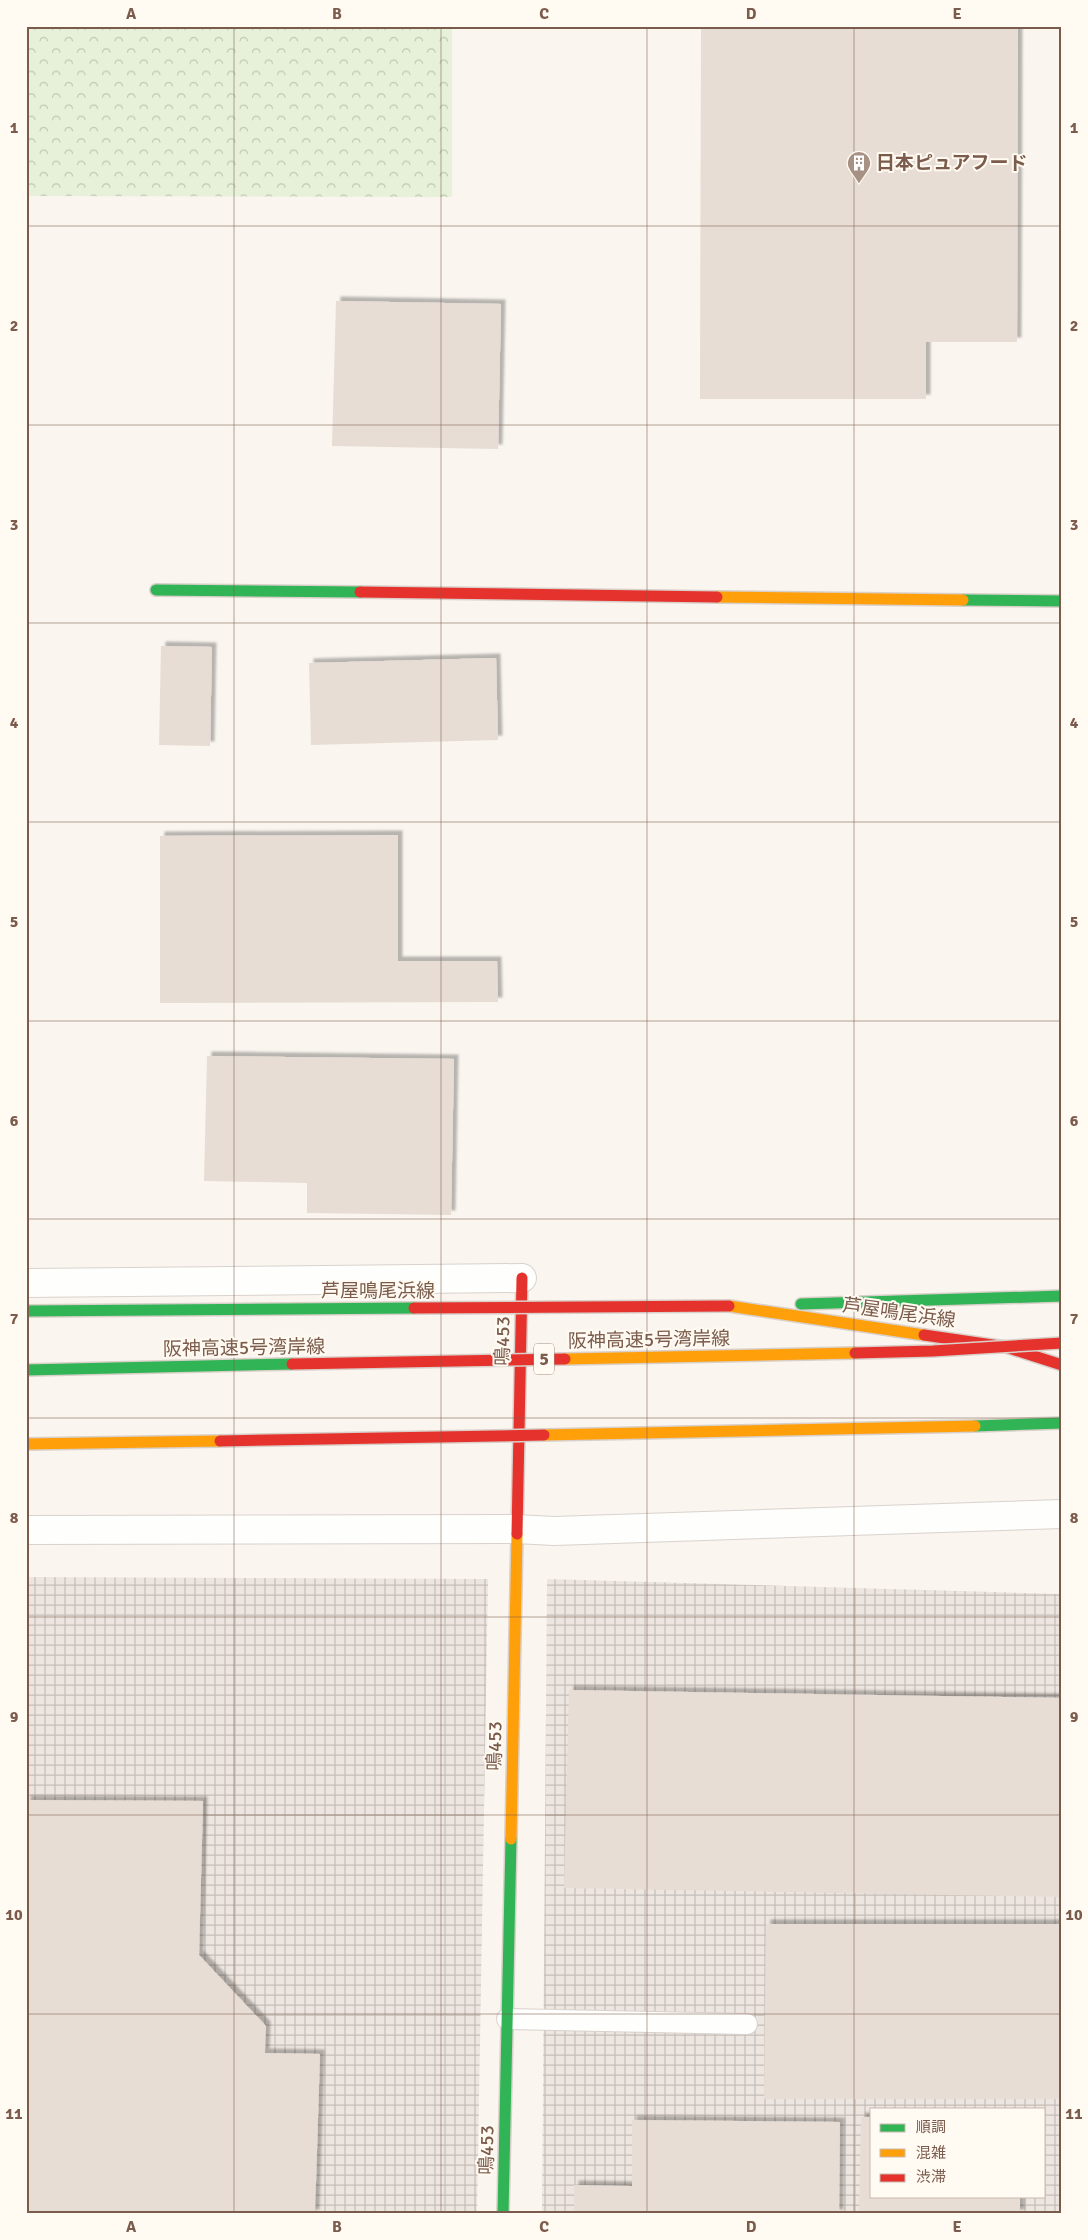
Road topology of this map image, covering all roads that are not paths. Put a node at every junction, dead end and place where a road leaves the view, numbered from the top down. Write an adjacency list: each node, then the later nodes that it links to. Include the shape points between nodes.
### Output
1 (156, 590): 2 (main road)
2 (1062, 601)
3 (522, 1278): 4 (street); 14 (main road, 鳴453)
4 (26, 1284)
5 (1062, 1296): 6 (main road, 芦屋鳴尾浜線)
6 (729, 1306): 7 (main road, 芦屋鳴尾浜線, bridge); 9 (main road, 芦屋鳴尾浜線, via 1006,1347)
7 (26, 1311)
8 (1062, 1343): 10 (main road, 阪神高速5号湾岸線 / 5, bridge, via 933,1351)
9 (1062, 1365)
10 (26, 1370)
11 (1062, 1423): 12 (main road, bridge)
12 (26, 1444)
13 (1062, 1514): 14 (street, via 554,1531)
14 (516, 1529): 15 (street); 16 (main road, 鳴453)
15 (26, 1530)
16 (507, 2019): 17 (lane); 18 (main road, 鳴453)
17 (747, 2024)
18 (503, 2214)

